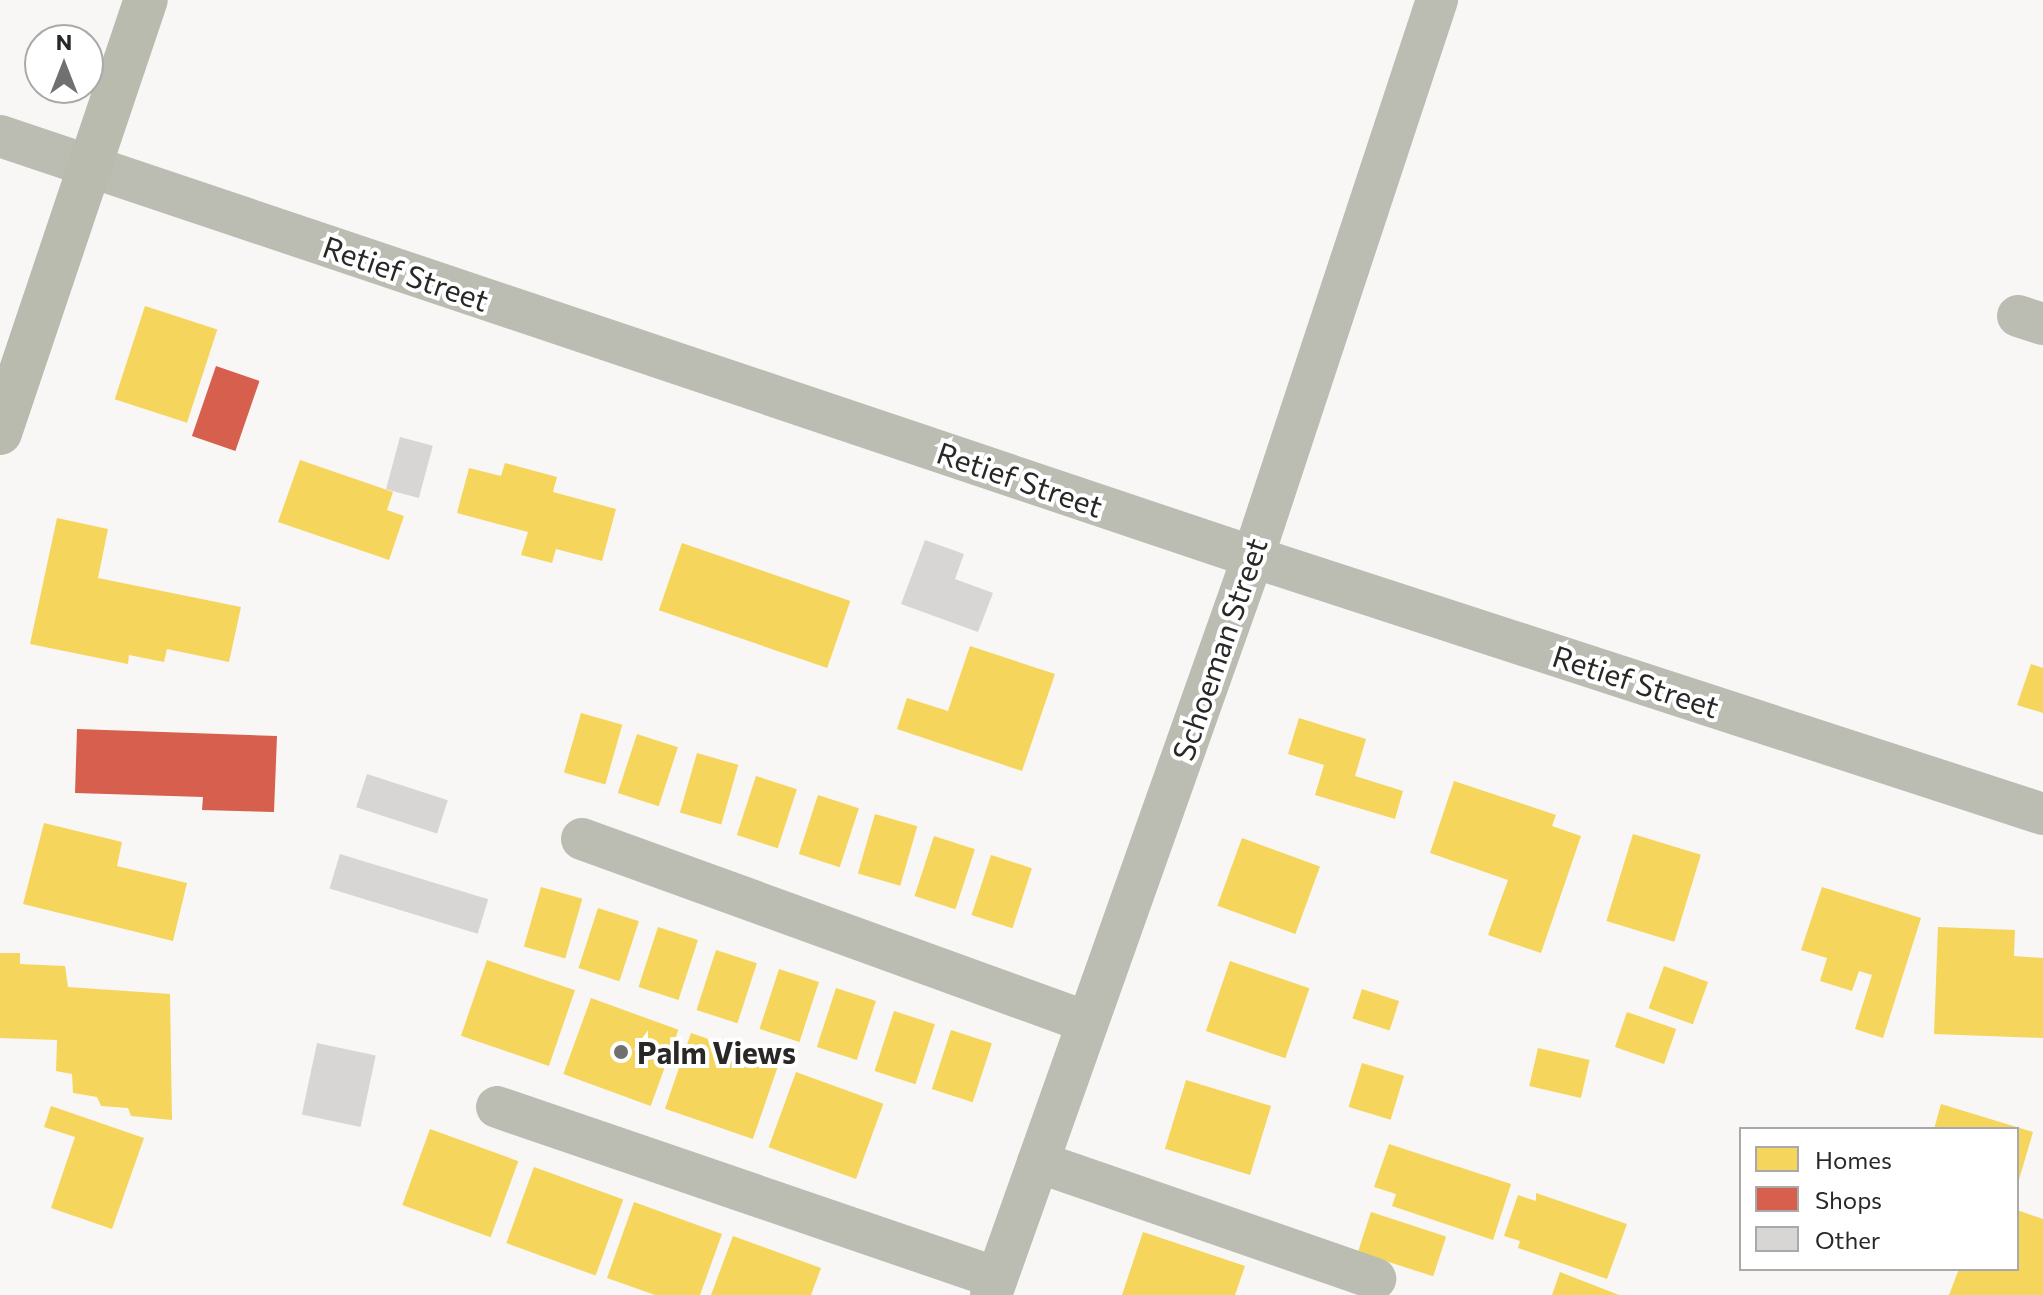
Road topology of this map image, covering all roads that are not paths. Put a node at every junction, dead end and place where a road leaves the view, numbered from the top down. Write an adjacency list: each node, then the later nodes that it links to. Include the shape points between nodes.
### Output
1 (146, 0): 4 (street)
2 (1437, 0): 6 (street, Schoeman Street)
3 (0, 136): 4 (street, Retief Street)
4 (90, 167): 5 (street); 6 (street, Retief Street)
5 (0, 433)
6 (1253, 557): 7 (street, Retief Street); 9 (street, Schoeman Street)
7 (2043, 814)
8 (582, 839): 9 (street)
9 (1087, 1022): 11 (street, Schoeman Street)
10 (497, 1107): 13 (street)
11 (1038, 1162): 12 (street); 13 (street, Schoeman Street)
12 (1375, 1279)
13 (994, 1287)

